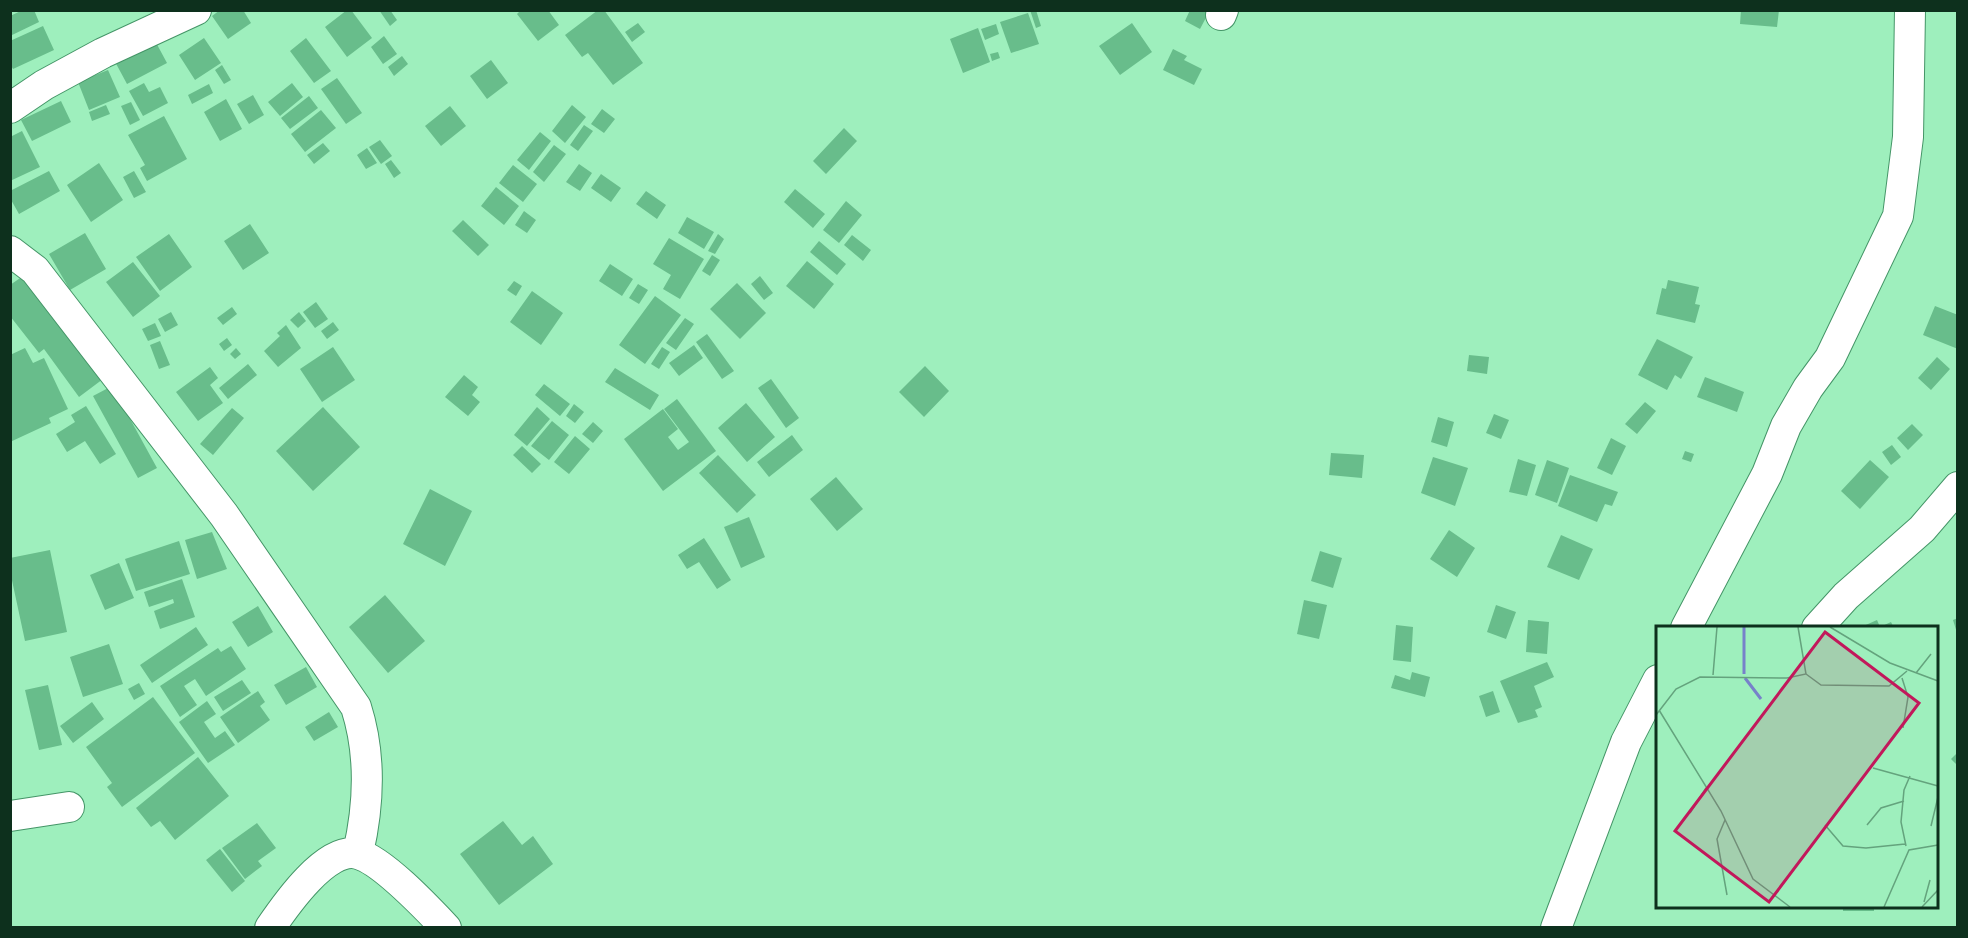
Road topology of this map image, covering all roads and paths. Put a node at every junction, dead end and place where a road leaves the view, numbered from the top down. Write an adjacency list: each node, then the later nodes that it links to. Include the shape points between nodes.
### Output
1 (196, 10): 3 (street, via 103,53)
2 (1910, 10): 6 (street, via 1908,137 1898,216 1830,358 1786,426 1767,474)
3 (10, 108)
4 (10, 251): 11 (street, via 35,270 224,515 356,706 365,735 367,788)
5 (1958, 487): 7 (street, via 1922,529)
6 (1687, 626)
7 (1818, 626)
8 (1656, 684): 14 (street, via 1626,742)
9 (69, 807): 10 (street)
10 (10, 816)
11 (358, 853): 12 (street, via 344,854 325,864 296,891); 13 (street, via 383,869)
12 (270, 927)
13 (446, 927)
14 (1556, 927)

